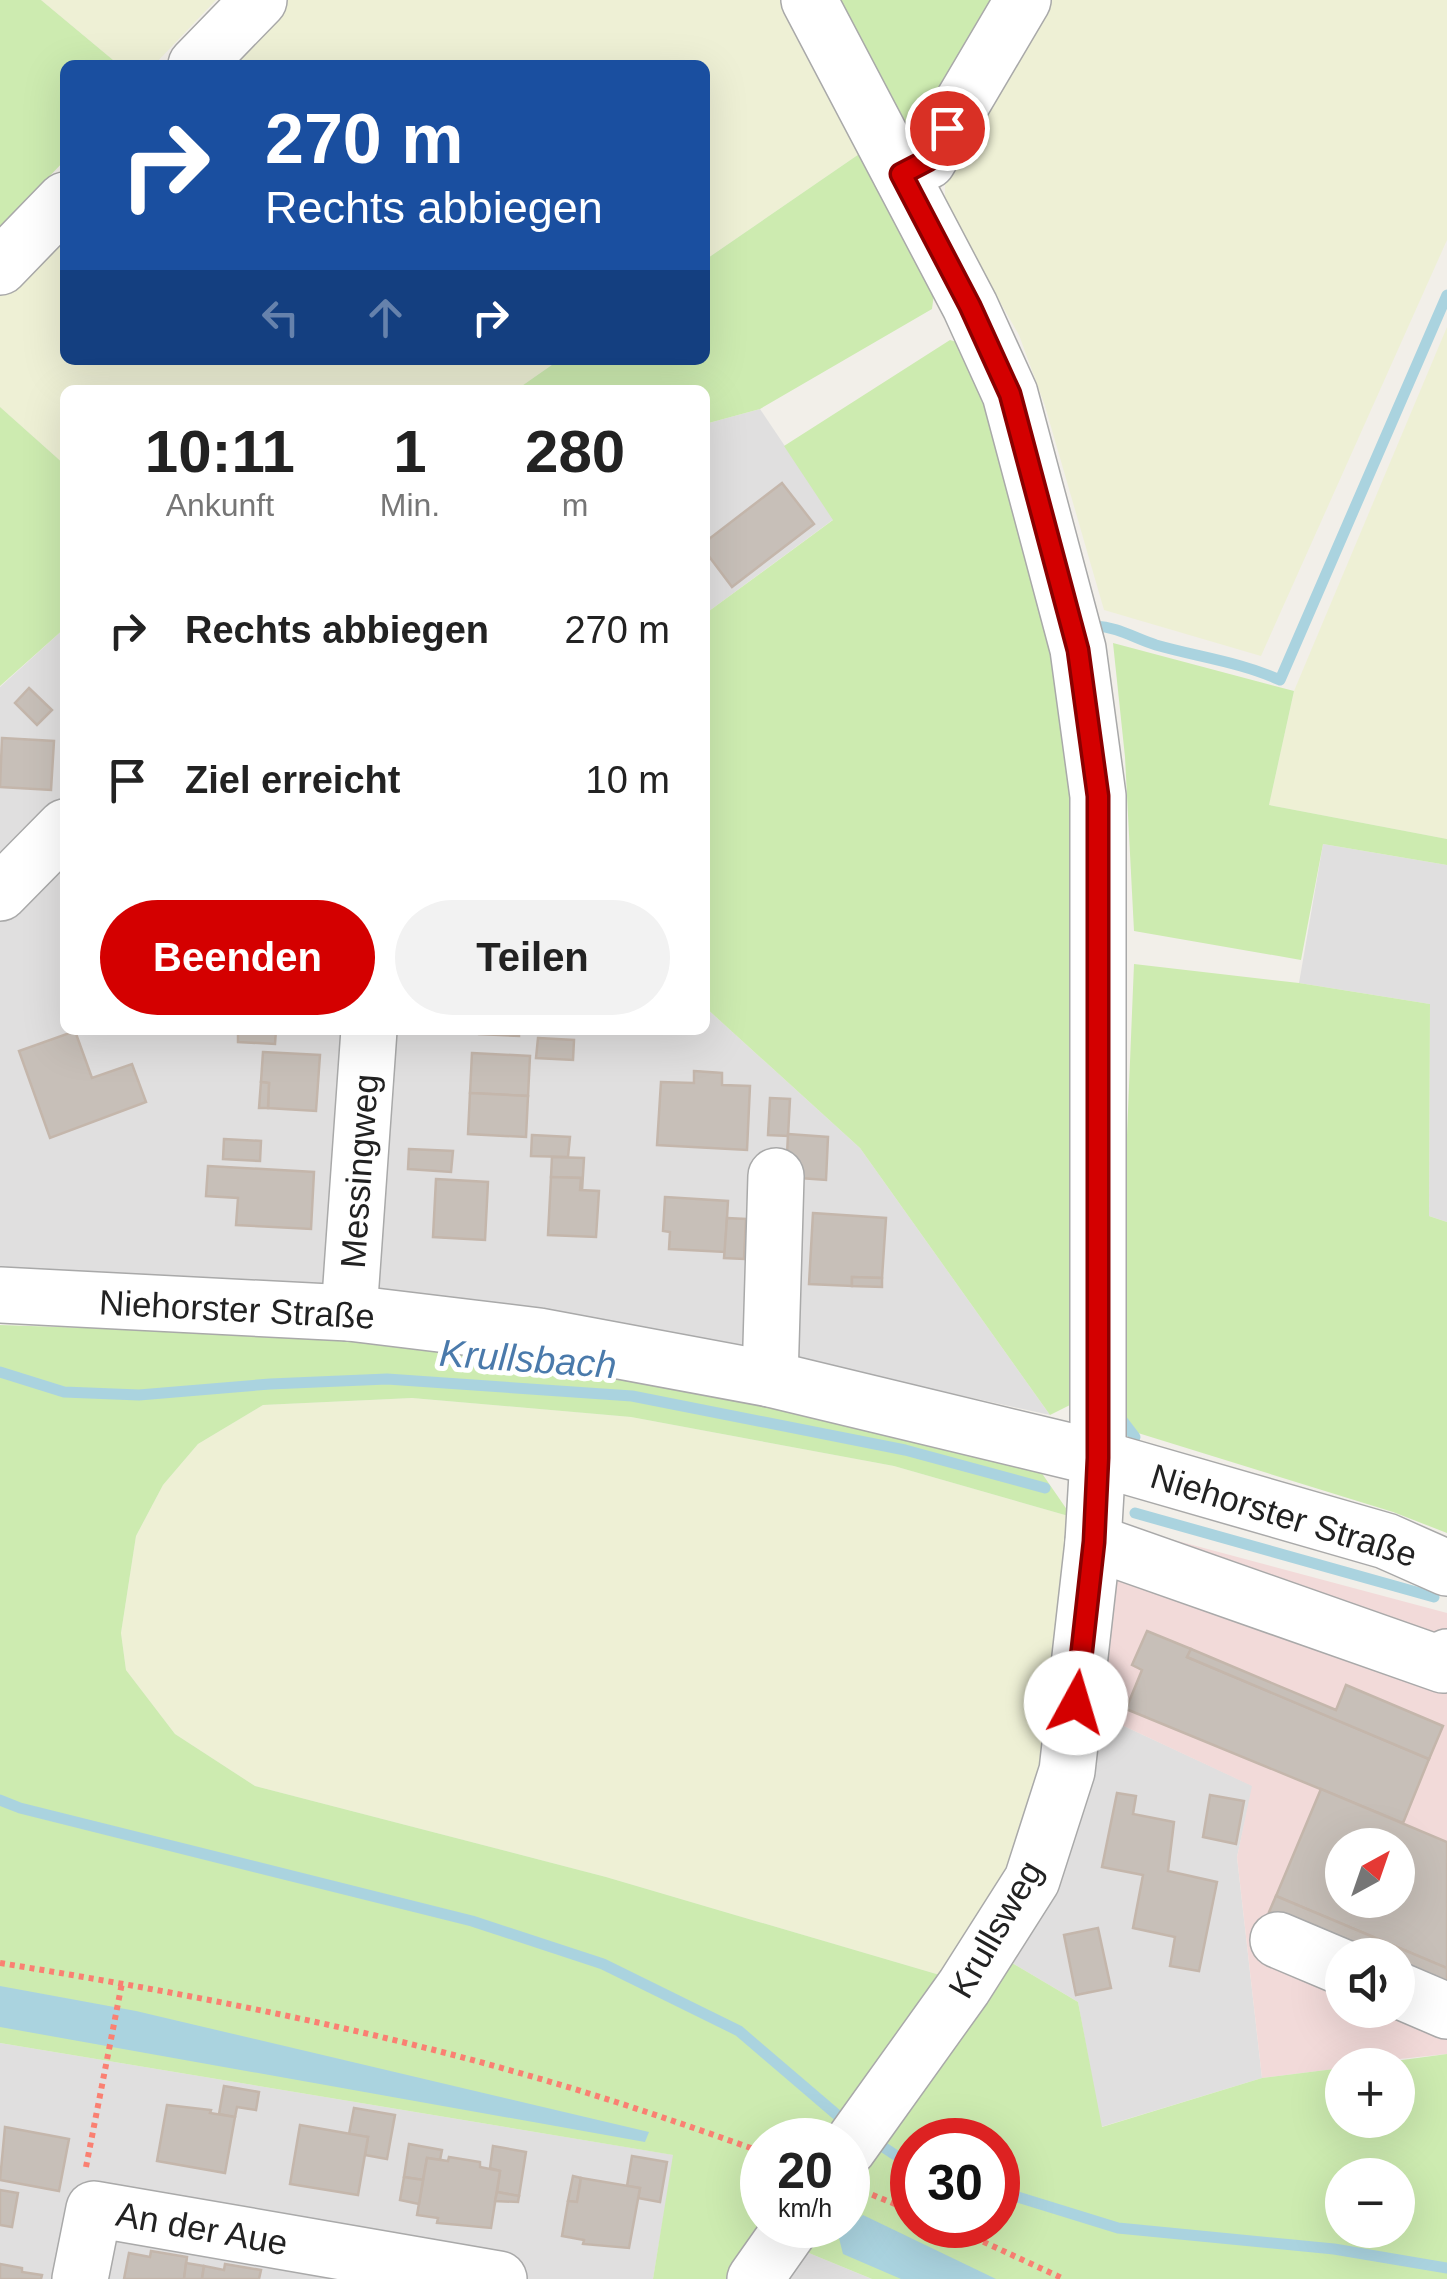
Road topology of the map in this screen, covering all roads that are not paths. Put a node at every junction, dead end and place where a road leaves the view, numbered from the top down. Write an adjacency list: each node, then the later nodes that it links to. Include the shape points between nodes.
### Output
1 (259, 0): 4 (street)
2 (809, 0): 5 (street, Krullsweg)
3 (1023, 0): 5 (street, via 928,160)
4 (201, 60)
5 (901, 174): 15 (street, Krullsweg, via 1010,394 1078,650 1098,796)
6 (60, 205): 7 (street)
7 (0, 267)
8 (60, 832): 9 (street)
9 (0, 893)
10 (368, 1035): 13 (street, Messingweg)
11 (776, 1176): 14 (street)
12 (0, 1295): 13 (street, Niehorster Straße)
13 (349, 1313): 14 (street, Niehorster Straße, via 539,1336)
14 (770, 1379): 15 (street, Niehorster Straße)
15 (1098, 1458): 16 (street, Krullsweg); 17 (street, Niehorster Straße, via 1386,1542)
16 (1094, 1542): 18 (street); 23 (street, Krullsweg, via 1067,1771 1032,1880)
17 (1447, 1568)
18 (1446, 1665)
19 (1278, 1940): 20 (street)
20 (1325, 1960)
21 (1415, 1997): 22 (street)
22 (1447, 2011)
23 (870, 2126)
24 (777, 2248): 27 (street)
25 (80, 2279): 26 (street, An der Aue, via 94,2209)
26 (499, 2279)
27 (755, 2279)

